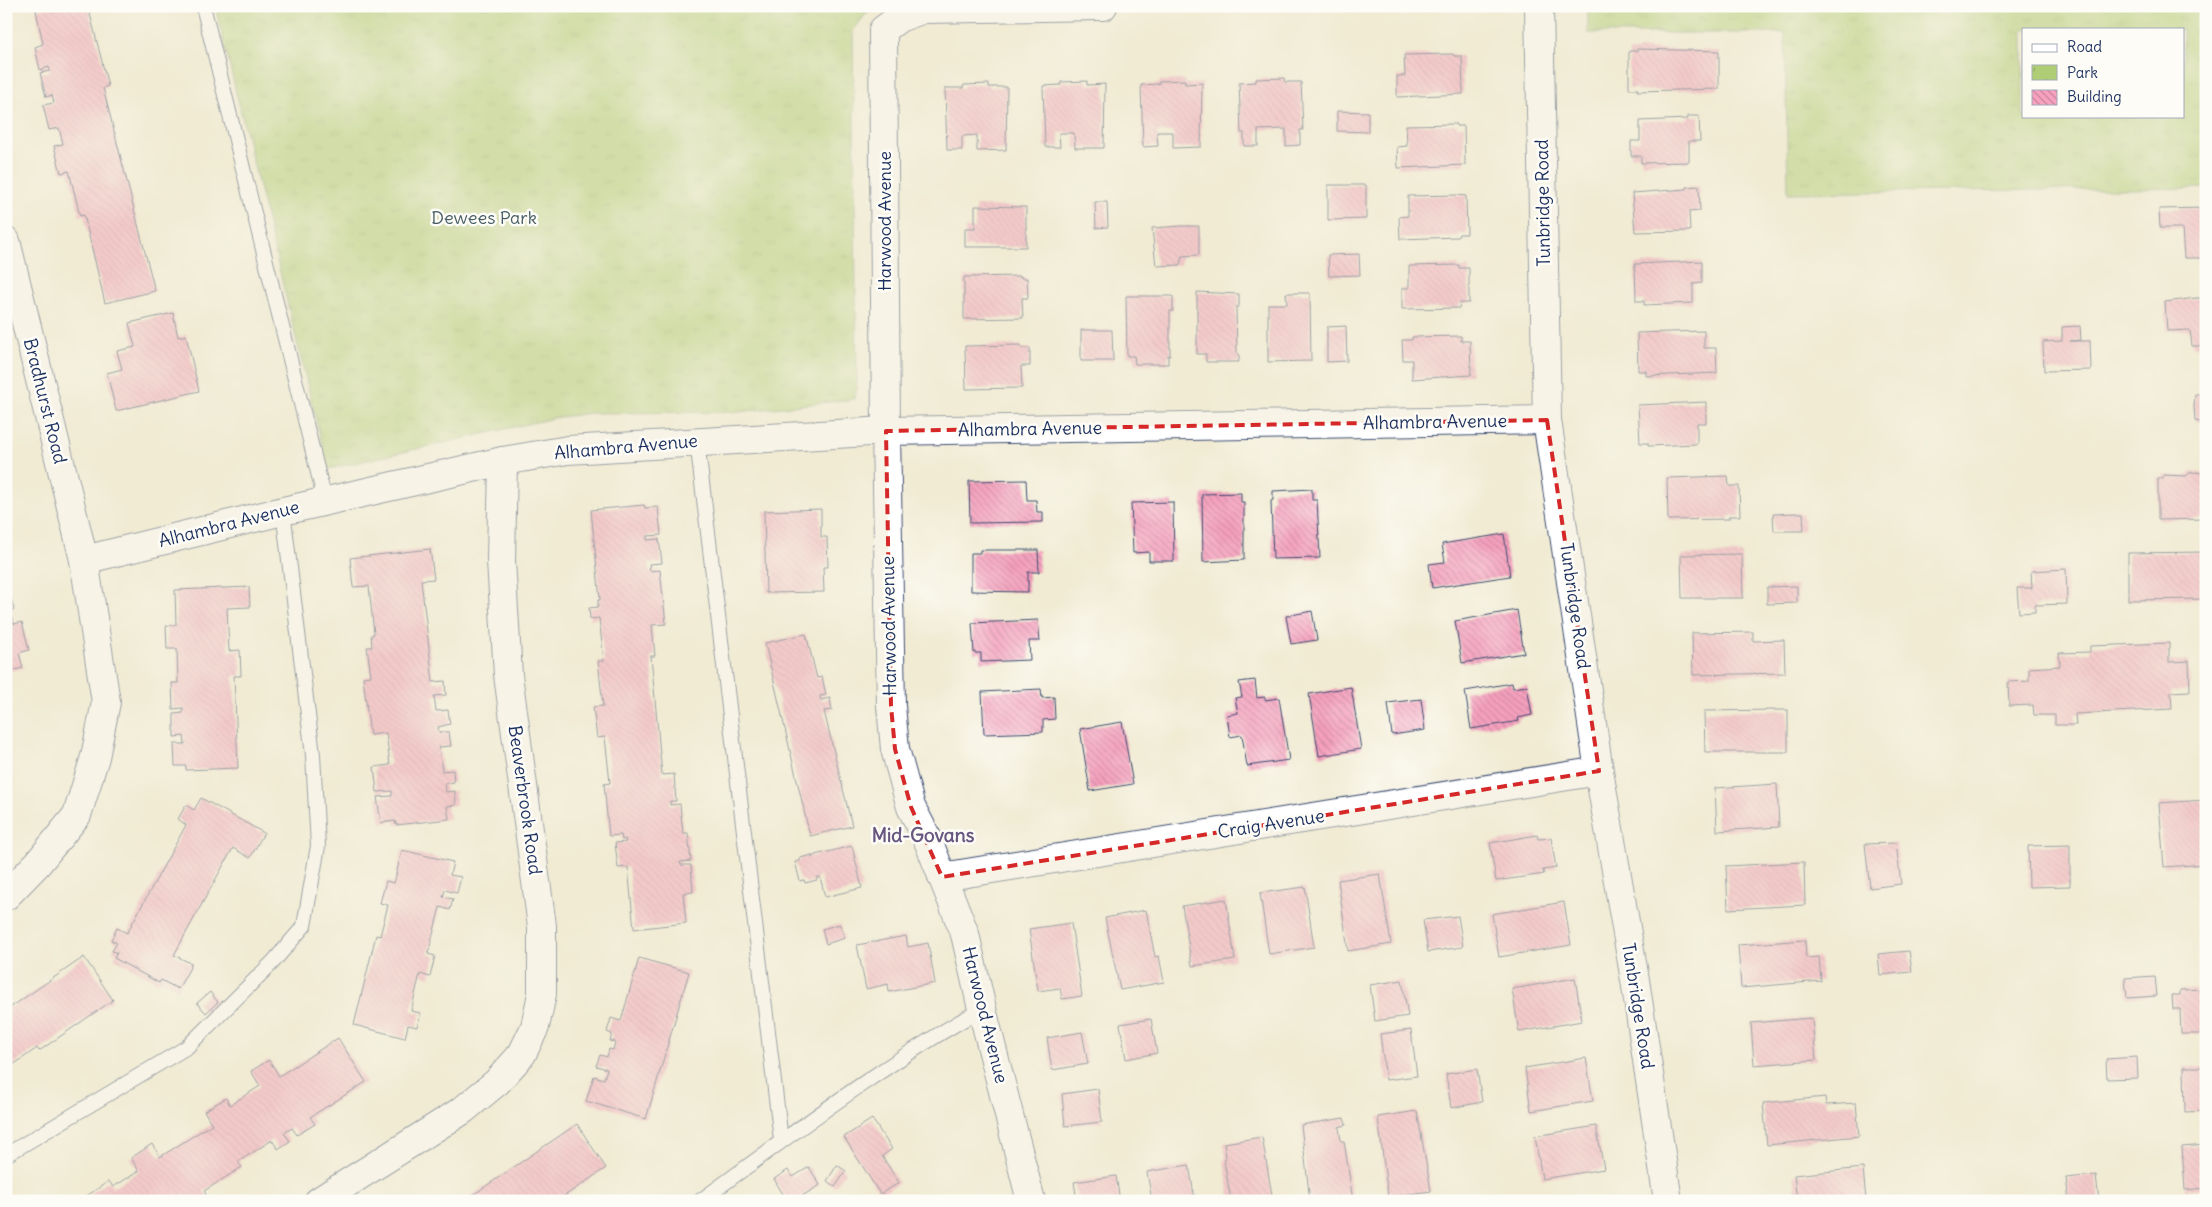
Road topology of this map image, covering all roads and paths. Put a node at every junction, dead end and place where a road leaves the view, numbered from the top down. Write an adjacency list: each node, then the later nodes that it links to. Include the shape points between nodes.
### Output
1 (203, 6): 9 (lane)
2 (1103, 6): 6 (street, Harwood Avenue, via 924,9 899,18 883,30)
3 (1539, 6): 5 (street, Tunbridge Road)
4 (6, 241): 11 (street, Bradhurst Road)
5 (1547, 420): 6 (street, Alhambra Avenue); 12 (street, Tunbridge Road)
6 (886, 431): 7 (street, Alhambra Avenue); 13 (street, Harwood Avenue, via 891,706 895,749 911,807)
7 (697, 441): 8 (street, Alhambra Avenue, via 568,450); 16 (lane)
8 (503, 461): 9 (street, Alhambra Avenue); 18 (street, Beaverbrook Road, via 501,561 508,675 542,926 542,994 535,1027 522,1054 497,1082 463,1110)
9 (325, 502): 10 (street, Alhambra Avenue)
10 (283, 511): 11 (street, Alhambra Avenue); 17 (lane, via 313,755 318,846 304,926 187,1048)
11 (84, 560): 14 (street, via 106,702 95,757 77,815 38,864)
12 (1599, 771): 13 (street, Craig Avenue); 21 (street, Tunbridge Road)
13 (942, 877): 15 (street, Harwood Avenue, via 965,934)
14 (6, 896)
15 (982, 1010): 16 (lane, via 933,1037); 20 (street, Harwood Avenue)
16 (781, 1140): 19 (lane)
17 (6, 1155)
18 (319, 1201)
19 (700, 1201)
20 (1031, 1201)
21 (1668, 1201)

